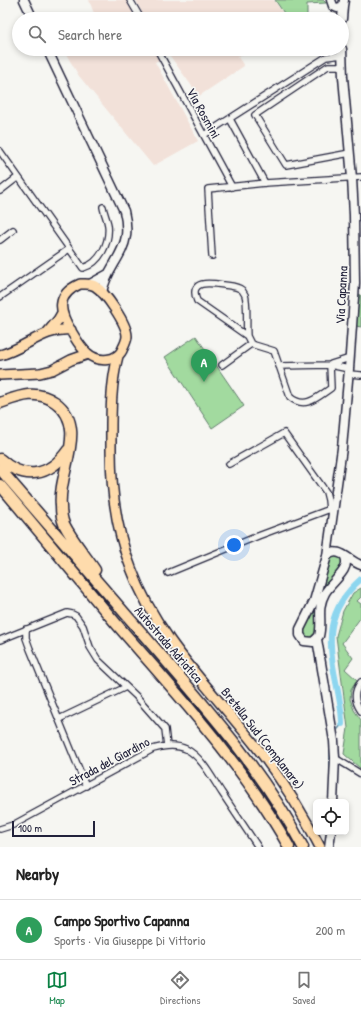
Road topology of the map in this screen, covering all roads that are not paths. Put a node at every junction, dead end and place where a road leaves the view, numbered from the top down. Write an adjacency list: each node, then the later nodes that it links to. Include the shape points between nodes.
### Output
1 (24, 0): 4 (main road)
2 (130, 0): 5 (street)
3 (338, 2): 6 (main road)
4 (30, 12)
5 (137, 12)
6 (340, 12)
7 (50, 56): 26 (main road, via 124,211 126,236)
8 (161, 56): 13 (street, Via Rosmini)
9 (329, 56): 12 (street)
10 (342, 56): 11 (main road, Via Capanna)
11 (342, 66): 15 (main road, Via Capanna); 15 (street, via 328,66 255,116 286,165)
12 (230, 119): 13 (street); 18 (street, Via Rosmini)
13 (204, 135): 19 (street, Via Rosmini)
14 (0, 151): 16 (street)
15 (350, 153): 17 (main road, Via Capanna)
16 (18, 177): 20 (street); 24 (street)
17 (357, 177): 18 (street); 39 (main road, Via Capanna)
18 (265, 183): 19 (street)
19 (232, 187): 25 (street, via 208,189)
20 (0, 191)
21 (103, 207): 24 (street, via 108,226 107,240 100,257 91,266 84,268)
22 (13, 230): 23 (street)
23 (0, 240)
24 (69, 249): 29 (street)
25 (212, 256)
26 (108, 274): 27 (main road); 28 (main road)
27 (90, 284): 28 (main road); 30 (main road, via 80,284 71,288 61,304)
28 (102, 293): 38 (main road, via 125,326 127,337)
29 (1, 295)
30 (62, 313): 31 (main road); 32 (main road)
31 (71, 330): 32 (main road); 34 (main road)
32 (47, 333): 37 (main road)
33 (247, 336): 33 (street, via 197,301 194,295 200,284 208,282 242,290 246,296); 35 (street)
34 (79, 344): 36 (main road); 41 (main road)
35 (251, 344): 43 (street); 44 (street, via 274,351)
36 (88, 354): 40 (main road); 41 (main road)
37 (0, 355)
38 (118, 356): 40 (main road, via 110,360); 48 (main road, Bretella Sud (Complanare))
39 (350, 358): 42 (street); 45 (main road, Via Capanna)
40 (100, 359): 48 (main road, via 106,364)
41 (71, 360): 46 (main road, via 40,373)
42 (330, 364): 44 (street); 44 (street, via 331,388 311,402 303,403 296,402 290,397); 45 (street)
43 (222, 365)
44 (279, 366)
45 (349, 372): 47 (street); 55 (main road, Via Capanna, via 342,448)
46 (0, 375)
47 (361, 375)
48 (113, 378): 81 (main road, Bretella Sud (Complanare), via 111,476 114,505 131,569 161,627 189,666 277,774)
49 (0, 403): 50 (highway, via 27,394 43,395 50,399 63,409 70,422)
50 (69, 449): 51 (highway, via 55,465 35,474 17,471); 63 (highway, via 60,496 64,523)
51 (0, 460)
52 (229, 464): 55 (street, via 284,432 326,492)
53 (0, 469): 63 (highway, Autostrada Adriatica)
54 (2, 488): 79 (highway, Autostrada Adriatica, via 233,762 276,823)
55 (331, 509): 56 (main road, Via Capanna); 62 (street)
56 (328, 541): 57 (main road); 58 (main road, Via Capanna)
57 (337, 552): 58 (main road); 59 (main road)
58 (327, 556): 66 (main road, Via Capanna, via 314,601 300,632 302,639)
59 (345, 557): 60 (main road); 61 (main road)
60 (359, 565): 61 (main road)
61 (346, 567): 66 (main road, via 321,603 320,633)
62 (168, 573)
63 (120, 606): 80 (highway, Autostrada Adriatica, via 243,753 266,784)
64 (26, 629): 65 (street); 68 (street, via 67,613 76,616 98,660); 70 (street, via 30,649)
65 (0, 640)
66 (314, 641): 72 (main road, via 320,652)
67 (361, 682): 69 (street, via 355,692 355,699)
68 (126, 687): 70 (street); 71 (street, via 165,729)
69 (361, 711)
70 (59, 719): 74 (street)
71 (167, 746): 74 (street, Strada del Giardino, via 136,757); 78 (street, Strada del Giardino, via 184,748 192,752)
72 (335, 758): 73 (street); 75 (main road)
73 (361, 774)
74 (86, 786): 76 (street, Strada del Giardino, via 13,825)
75 (333, 799)
76 (0, 828)
77 (331, 835): 82 (main road)
78 (258, 847)
79 (289, 847)
80 (303, 847)
81 (320, 847)
82 (329, 847)

